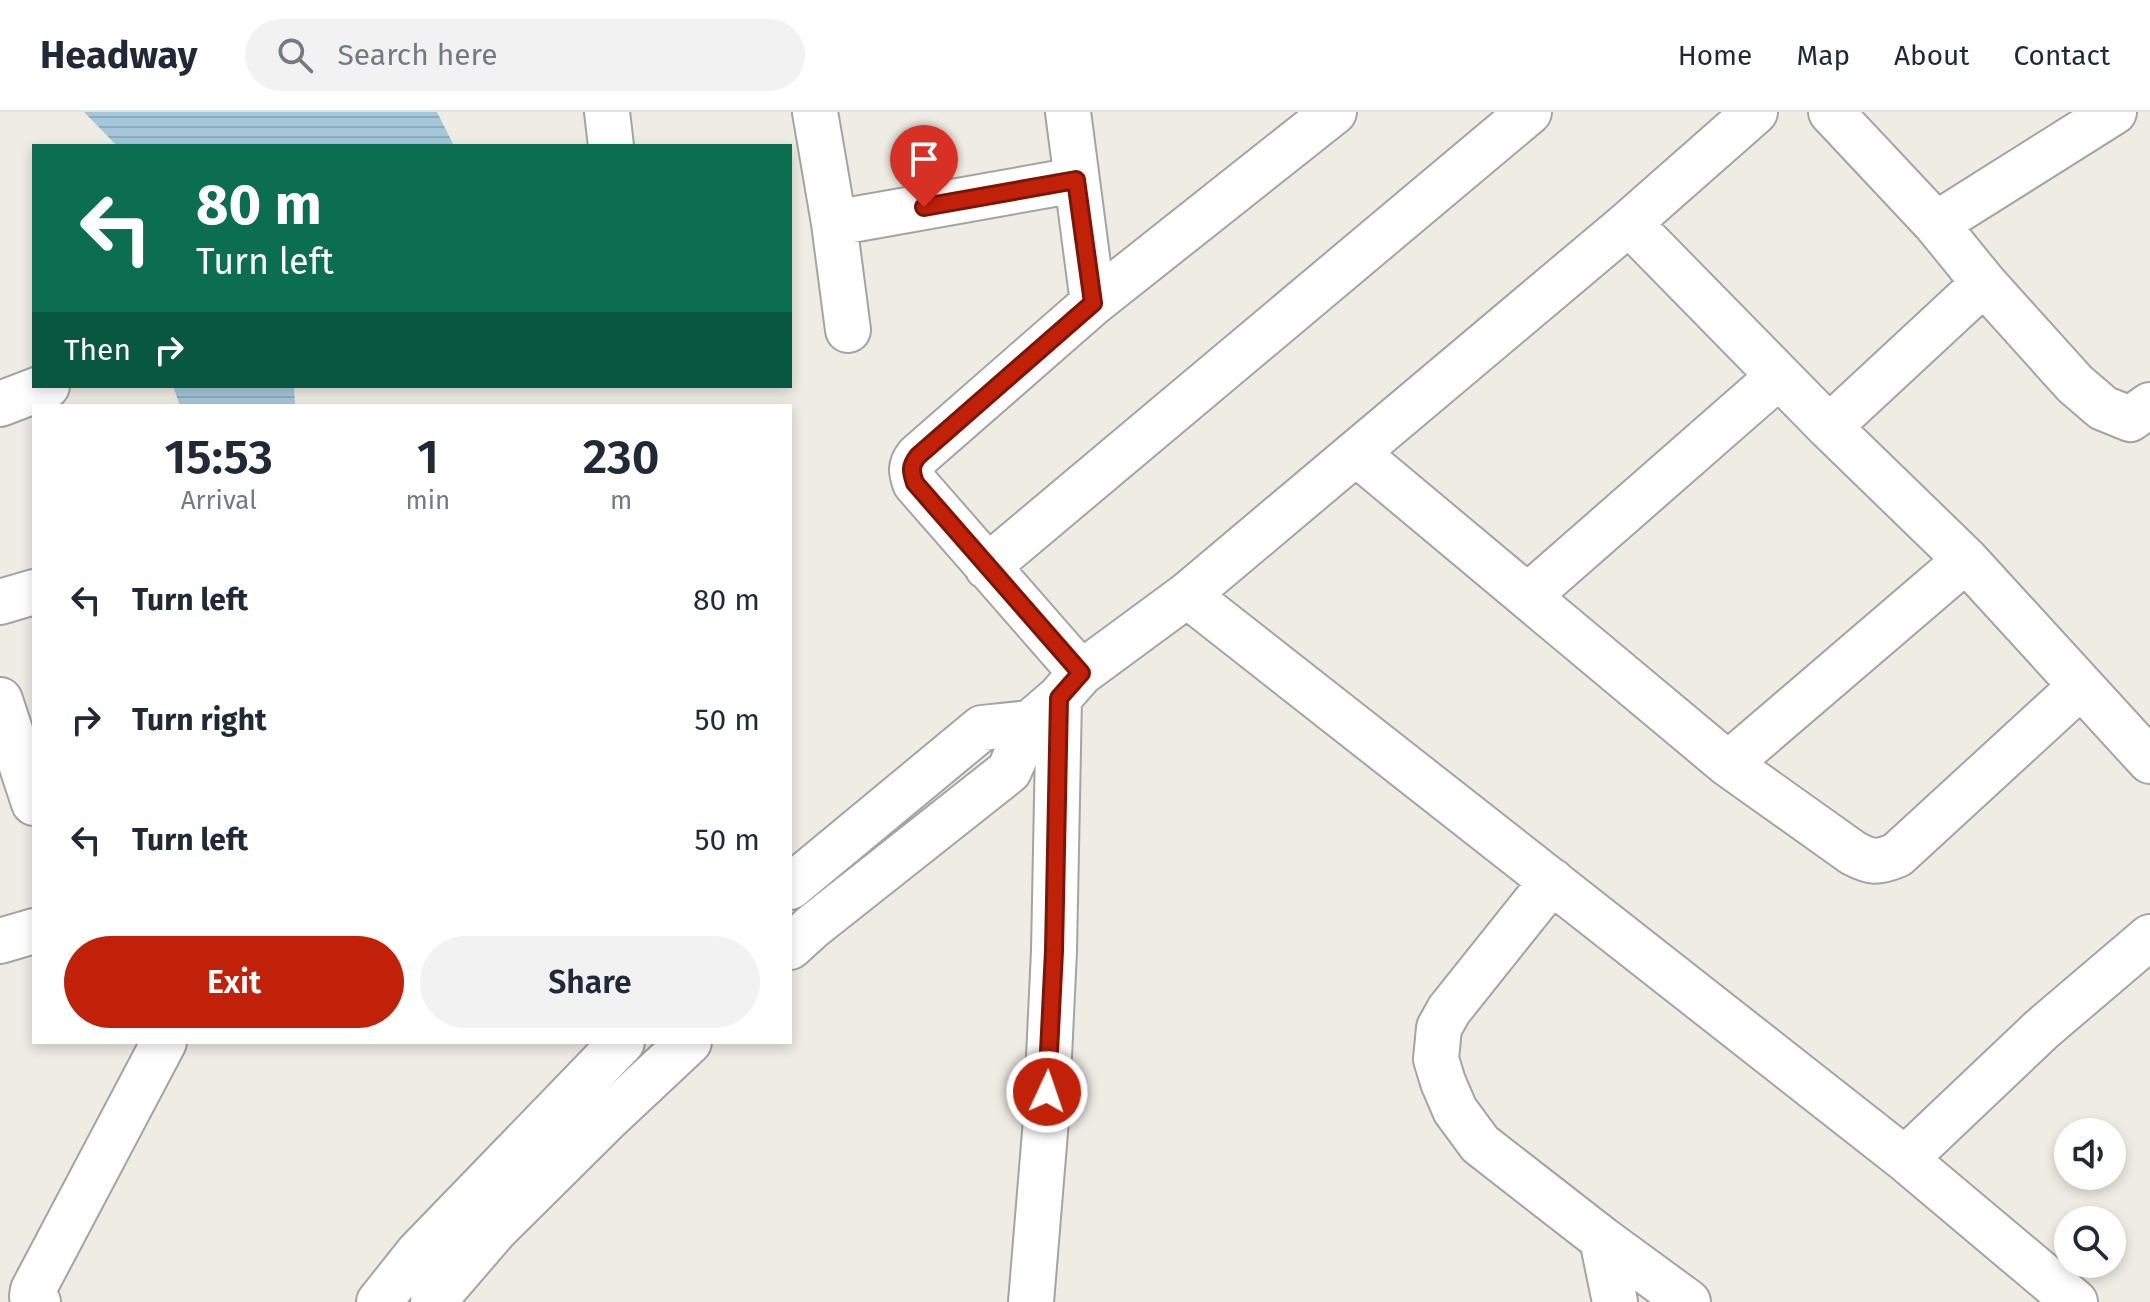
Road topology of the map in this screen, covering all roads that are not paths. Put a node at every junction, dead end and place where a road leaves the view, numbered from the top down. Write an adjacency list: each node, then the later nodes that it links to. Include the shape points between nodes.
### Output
1 (607, 112): 9 (street)
2 (815, 112): 11 (street)
3 (1068, 112): 10 (street)
4 (1334, 112): 15 (street)
5 (1529, 112): 24 (street)
6 (1755, 112): 12 (street)
7 (1831, 112): 13 (street)
8 (2114, 112): 13 (street)
9 (611, 144)
10 (1076, 180): 11 (street); 15 (street)
11 (834, 223): 16 (street)
12 (1629, 223): 17 (street); 22 (street)
13 (1936, 224): 14 (street)
14 (1984, 283): 20 (street, via 2103,408 2130,419); 21 (street)
15 (1093, 303): 24 (street, via 912,463 915,483)
16 (848, 330)
17 (1779, 376): 21 (street); 27 (street)
18 (42, 388): 19 (street)
19 (0, 404)
20 (2150, 405)
21 (1829, 427): 23 (street)
22 (1356, 453): 26 (street); 27 (street)
23 (1966, 560): 29 (street); 33 (street)
24 (987, 567): 30 (street)
25 (32, 593): 28 (street)
26 (1187, 595): 30 (street); 35 (street)
27 (1528, 596): 33 (street)
28 (0, 602)
29 (2081, 686): 32 (street); 33 (street, via 1897,855 1880,862 1853,853)
30 (1057, 698): 36 (street, via 982,728); 40 (street, via 1009,771); 49 (street, via 1054,966)
31 (0, 700): 34 (street)
32 (2150, 761)
33 (1728, 764)
34 (32, 792)
35 (1552, 881): 44 (street); 45 (street, via 1449,1010 1439,1028 1436,1059 1455,1110 1480,1144)
36 (792, 885)
37 (32, 932): 39 (street)
38 (2150, 937): 44 (street, via 2042,1029)
39 (0, 941)
40 (792, 945)
41 (163, 1044): 46 (street)
42 (620, 1044): 47 (street, via 418,1253)
43 (687, 1044): 48 (street, via 495,1230)
44 (1905, 1159): 52 (street)
45 (1602, 1239): 50 (street); 51 (street)
46 (29, 1300)
47 (379, 1302)
48 (433, 1302)
49 (1031, 1302)
50 (1615, 1302)
51 (1688, 1302)
52 (2075, 1302)

